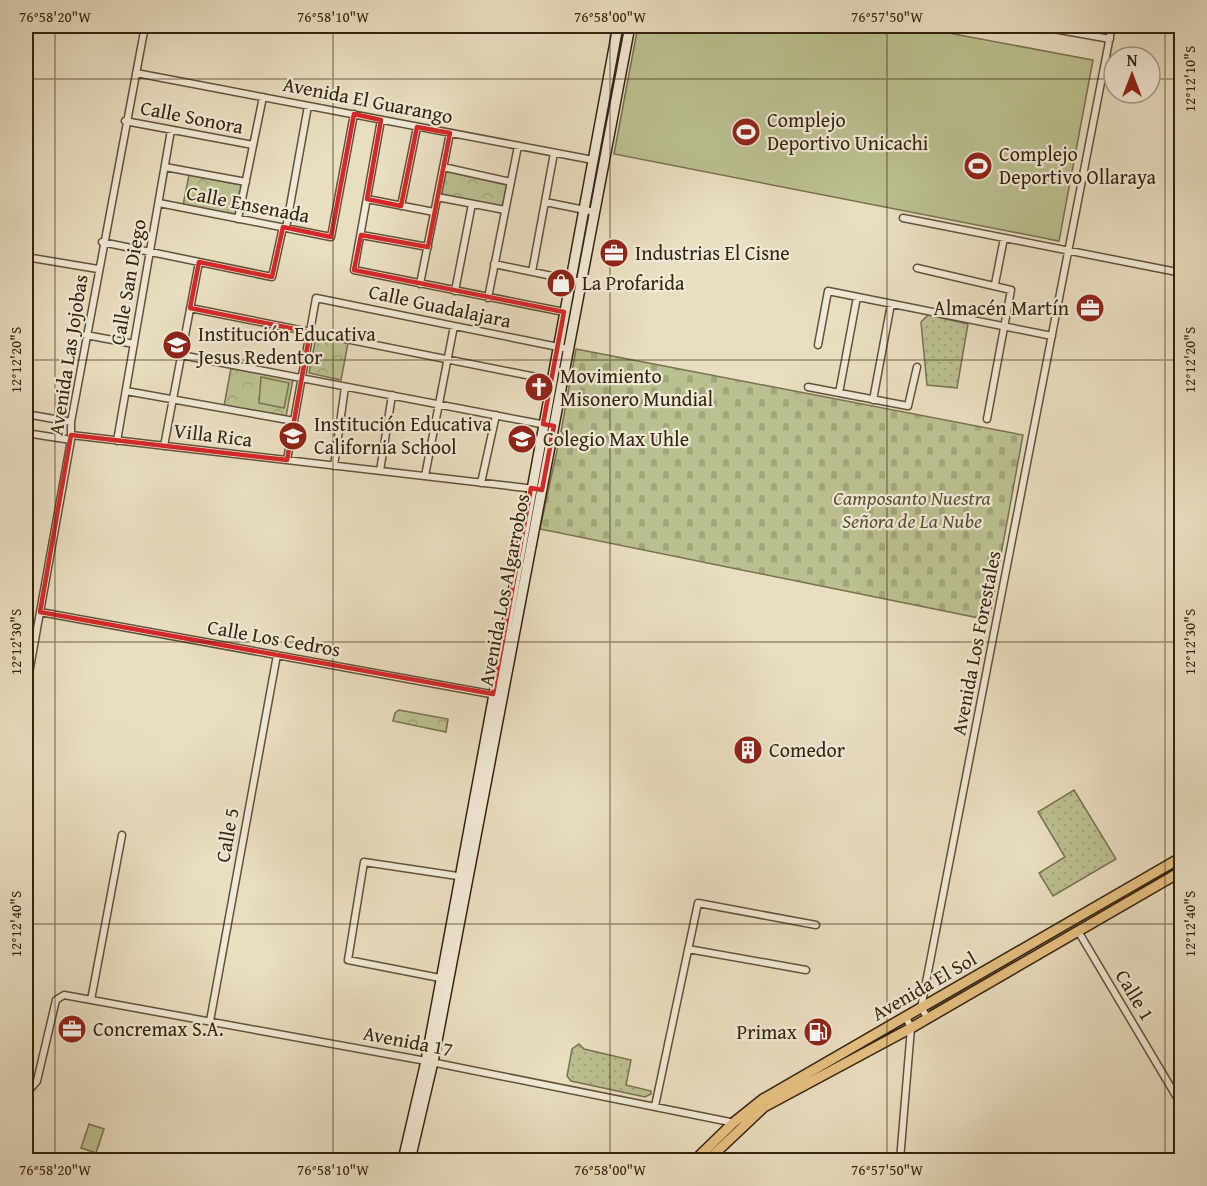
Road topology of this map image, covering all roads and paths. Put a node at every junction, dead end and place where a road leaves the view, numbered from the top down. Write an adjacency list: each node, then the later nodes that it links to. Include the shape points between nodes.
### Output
1 (145, 26): 7 (street, Avenida Las Jojobas)
2 (618, 26): 19 (street, Avenida Los Algarrobos)
3 (630, 26): 20 (street, Avenida Los Algarrobos)
4 (1037, 26): 6 (street)
5 (1112, 26): 6 (street, Avenida Los Forestales)
6 (1110, 39): 42 (street, Avenida Los Forestales)
7 (136, 73): 8 (street, Avenida El Guarango); 12 (street, Avenida Las Jojobas)
8 (263, 97): 9 (street, Avenida El Guarango); 16 (street)
9 (308, 106): 10 (street, Avenida El Guarango); 37 (street)
10 (354, 114): 11 (street, Avenida El Guarango); 37 (street, Calle Ensenada, via 331,237)
11 (381, 120): 13 (street, Avenida El Guarango); 26 (street)
12 (125, 121): 14 (street, Calle Sonora); 40 (street, Avenida Las Jojobas)
13 (417, 127): 15 (street, Avenida El Guarango); 30 (street)
14 (171, 130): 16 (street, Calle Sonora); 21 (street, Calle San Diego)
15 (450, 133): 17 (street, Avenida El Guarango); 22 (street)
16 (253, 145): 23 (street)
17 (518, 146): 18 (street, Avenida El Guarango); 24 (street)
18 (554, 153): 19 (street, Avenida El Guarango); 27 (street)
19 (593, 160): 20 (street); 32 (street, Avenida Los Algarrobos)
20 (604, 162): 34 (street, Avenida Los Algarrobos)
21 (165, 166): 23 (street); 28 (street, Calle San Diego)
22 (443, 167): 24 (street); 25 (street)
23 (246, 182): 36 (street)
24 (511, 182): 31 (street)
25 (437, 197): 29 (street); 33 (street)
26 (367, 199): 30 (street); 38 (street)
27 (545, 202): 32 (street); 49 (street)
28 (159, 203): 36 (street, Calle Ensenada); 43 (street, Calle San Diego)
29 (472, 204): 31 (street); 55 (street)
30 (401, 206): 33 (street)
31 (505, 210): 46 (street)
32 (584, 210): 34 (street); 51 (street, Avenida Los Algarrobos)
33 (434, 212): 41 (street)
34 (595, 212): 52 (street, Avenida Los Algarrobos)
35 (903, 218): 39 (street)
36 (238, 219): 37 (street, Calle Ensenada)
37 (284, 228): 45 (street, via 272,277)
38 (361, 235): 41 (street); 53 (street, via 354,270)
39 (1004, 238): 42 (street); 54 (street)
40 (102, 242): 43 (street); 48 (street, Avenida Las Jojobas)
41 (428, 248): 53 (street)
42 (1068, 250): 50 (street); 65 (street, Avenida Los Forestales)
43 (150, 252): 45 (street); 66 (street, Calle San Diego)
44 (26, 257): 48 (street)
45 (199, 262): 59 (street)
46 (494, 264): 49 (street); 57 (street)
47 (916, 268): 54 (street)
48 (98, 269): 64 (street, Avenida Las Jojobas)
49 (532, 272): 51 (street)
50 (1182, 273)
51 (570, 280): 52 (street); 60 (street, Avenida Los Algarrobos)
52 (581, 282): 69 (street, Avenida Los Algarrobos)
53 (420, 284): 55 (street)
54 (995, 284): 62 (street, via 1011,290)
55 (455, 291): 57 (street)
56 (857, 297): 58 (street); 67 (street, via 828,291); 78 (street)
57 (488, 298): 60 (street)
58 (891, 304): 62 (street); 81 (street)
59 (190, 308): 63 (street); 70 (street)
60 (564, 312): 68 (street, Avenida Los Algarrobos)
61 (454, 326): 63 (street, Calle Guadalajara, via 316,298); 68 (street, Calle Guadalajara); 71 (street)
62 (1005, 327): 65 (street); 85 (street)
63 (310, 332): 71 (street); 73 (street)
64 (86, 335): 66 (street); 87 (street, Avenida Las Jojobas)
65 (1052, 336): 115 (street, Avenida Los Forestales)
66 (134, 344): 77 (street, Calle San Diego)
67 (818, 345)
68 (557, 347): 69 (street, Calle Guadalajara); 74 (street, Avenida Los Algarrobos)
69 (568, 349): 89 (street, Avenida Los Algarrobos)
70 (181, 355): 73 (street); 80 (street)
71 (447, 360): 74 (street); 82 (street)
72 (916, 367): 81 (street, via 908,406)
73 (302, 378): 75 (street); 86 (street)
74 (551, 380): 88 (street, Avenida Los Algarrobos)
75 (345, 387): 79 (street); 95 (street)
76 (808, 387): 78 (street)
77 (126, 391): 80 (street); 92 (street, Calle San Diego)
78 (839, 393): 81 (street)
79 (392, 395): 82 (street); 96 (street)
80 (173, 399): 86 (street); 93 (street)
81 (873, 400)
82 (439, 404): 84 (street); 97 (street)
83 (26, 414): 87 (street)
84 (496, 415): 88 (street); 98 (street)
85 (987, 419)
86 (294, 421): 94 (street)
87 (70, 422): 91 (street, Avenida Las Jojobas)
88 (543, 424): 89 (street); 99 (street, Avenida Los Algarrobos)
89 (554, 426): 100 (street, Avenida Los Algarrobos)
90 (26, 434): 91 (street, Villa Rica)
91 (71, 438): 92 (street, Villa Rica); 101 (street, Avenida Las Jojobas)
92 (117, 441): 93 (street, Villa Rica)
93 (164, 446): 94 (street, Villa Rica)
94 (287, 460): 95 (street, Villa Rica)
95 (334, 466): 96 (street, Villa Rica)
96 (380, 471): 97 (street, Villa Rica)
97 (425, 476): 98 (street, Villa Rica)
98 (481, 483): 99 (street, Villa Rica)
99 (531, 488): 100 (street, Villa Rica); 104 (street, Avenida Los Algarrobos)
100 (542, 490): 104 (street, Avenida Los Algarrobos)
101 (40, 612): 102 (street, Calle Los Cedros); 103 (street, Avenida Las Jojobas)
102 (277, 655): 104 (street, Calle Los Cedros); 118 (street, Calle 5)
103 (26, 690)
104 (498, 695): 108 (street, Avenida Los Algarrobos)
105 (122, 835): 114 (street)
106 (1182, 857): 115 (main road, Avenida El Sol)
107 (1182, 871): 110 (main road, Avenida El Sol)
108 (464, 877): 113 (street, Avenida Los Algarrobos); 113 (street, via 364,862 348,960)
109 (816, 925): 111 (street, via 698,903)
110 (1078, 931): 117 (main road, Avenida El Sol); 123 (street, Calle 1)
111 (688, 950): 112 (street); 122 (street)
112 (806, 970)
113 (445, 979): 120 (street, Avenida Los Algarrobos)
114 (91, 1000): 118 (street, Avenida 17); 121 (street, Avenida 17, via 64,995 56,1000 37,1081)
115 (921, 1008): 116 (main road, Avenida El Sol); 117 (street); 119 (street, Avenida Los Forestales)
116 (906, 1017): 119 (street); 124 (main road, Avenida El Sol, via 763,1099)
117 (928, 1018): 119 (main road, Avenida El Sol)
118 (210, 1022): 120 (street, Avenida 17)
119 (911, 1028): 125 (main road, Avenida El Sol, via 764,1107); 130 (street)
120 (429, 1061): 122 (street, Avenida 17); 126 (street, Avenida Los Algarrobos); 127 (street, Avenida Los Algarrobos)
121 (28, 1089)
122 (655, 1106): 124 (street, Avenida 17)
123 (1182, 1106)
124 (733, 1123): 125 (street, Avenida 17); 128 (main road, Avenida El Sol)
125 (744, 1124): 129 (main road, Avenida El Sol)
126 (403, 1161)
127 (410, 1161)
128 (695, 1161)
129 (708, 1161)
130 (900, 1161)

